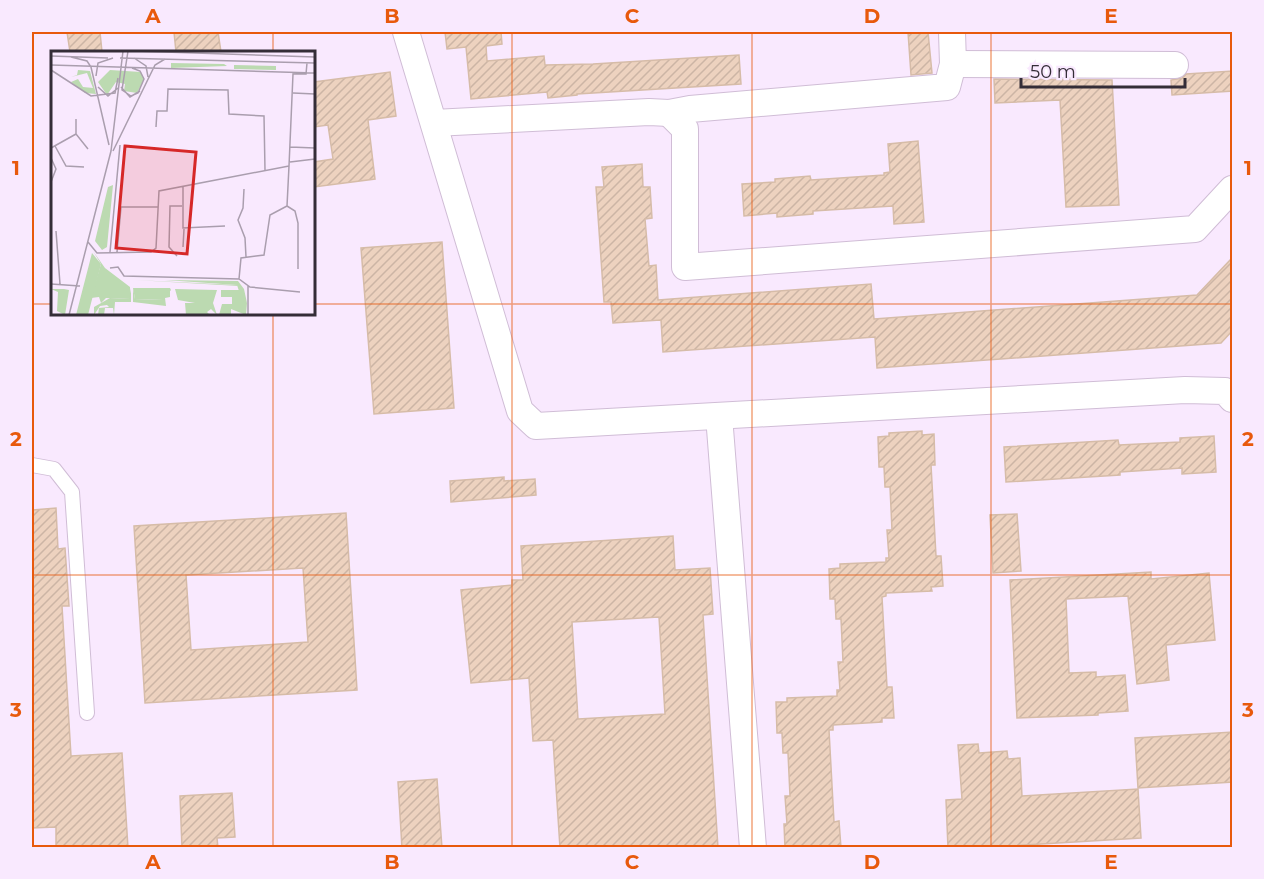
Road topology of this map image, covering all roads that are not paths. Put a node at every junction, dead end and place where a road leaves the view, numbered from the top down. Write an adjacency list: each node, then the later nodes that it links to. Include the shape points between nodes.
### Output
1 (406, 32): 6 (street)
2 (952, 32): 3 (street)
3 (953, 64): 4 (street); 5 (street, via 947,87)
4 (1175, 65)
5 (669, 113): 6 (street); 7 (street, via 685,129 685,267 1195,229)
6 (434, 123): 9 (street, via 520,411 536,426)
7 (1233, 189)
8 (1233, 399): 9 (street, via 1225,391 1185,390)
9 (719, 416): 12 (street)
10 (32, 465): 11 (lane, via 54,470 72,492)
11 (87, 713)
12 (753, 848)

